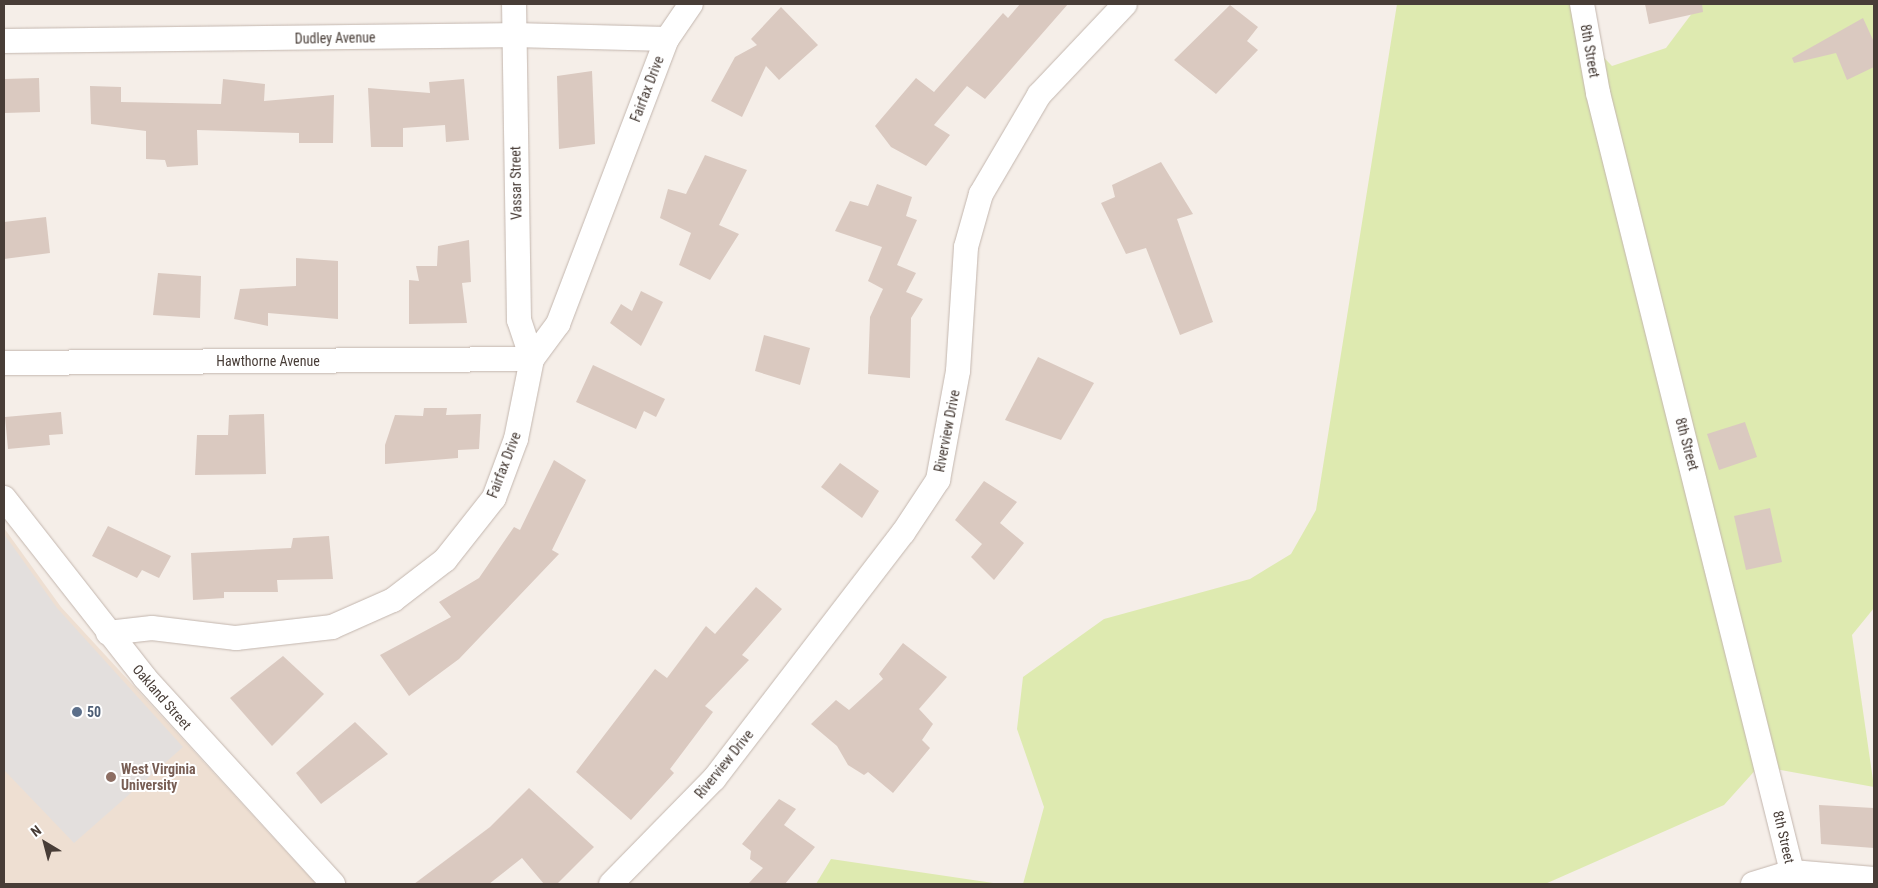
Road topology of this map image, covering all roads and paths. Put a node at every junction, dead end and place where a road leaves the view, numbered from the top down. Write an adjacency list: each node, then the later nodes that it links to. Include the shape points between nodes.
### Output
1 (514, 4): 5 (street, Vassar Street)
2 (691, 4): 6 (street, Fairfax Drive)
3 (1125, 4): 15 (street, Riverview Drive, via 1039,94 981,194 966,247 958,371 938,480 903,533 714,779)
4 (1582, 4): 12 (street, 8th Street, via 1598,93)
5 (514, 34): 6 (street, Dudley Avenue); 7 (street, Dudley Avenue); 8 (street, Vassar Street, via 519,320)
6 (667, 39): 8 (street, Fairfax Drive, via 558,324)
7 (4, 41)
8 (532, 359): 9 (street, Hawthorne Avenue); 11 (street, Fairfax Drive, via 516,439 494,498 445,560 393,600 322,628 236,638 152,628)
9 (4, 363)
10 (4, 498): 11 (street, Oakland Street)
11 (108, 633): 14 (street, Oakland Street)
12 (1794, 878): 13 (street); 16 (street)
13 (1874, 879)
14 (333, 884)
15 (611, 884)
16 (1753, 884)

